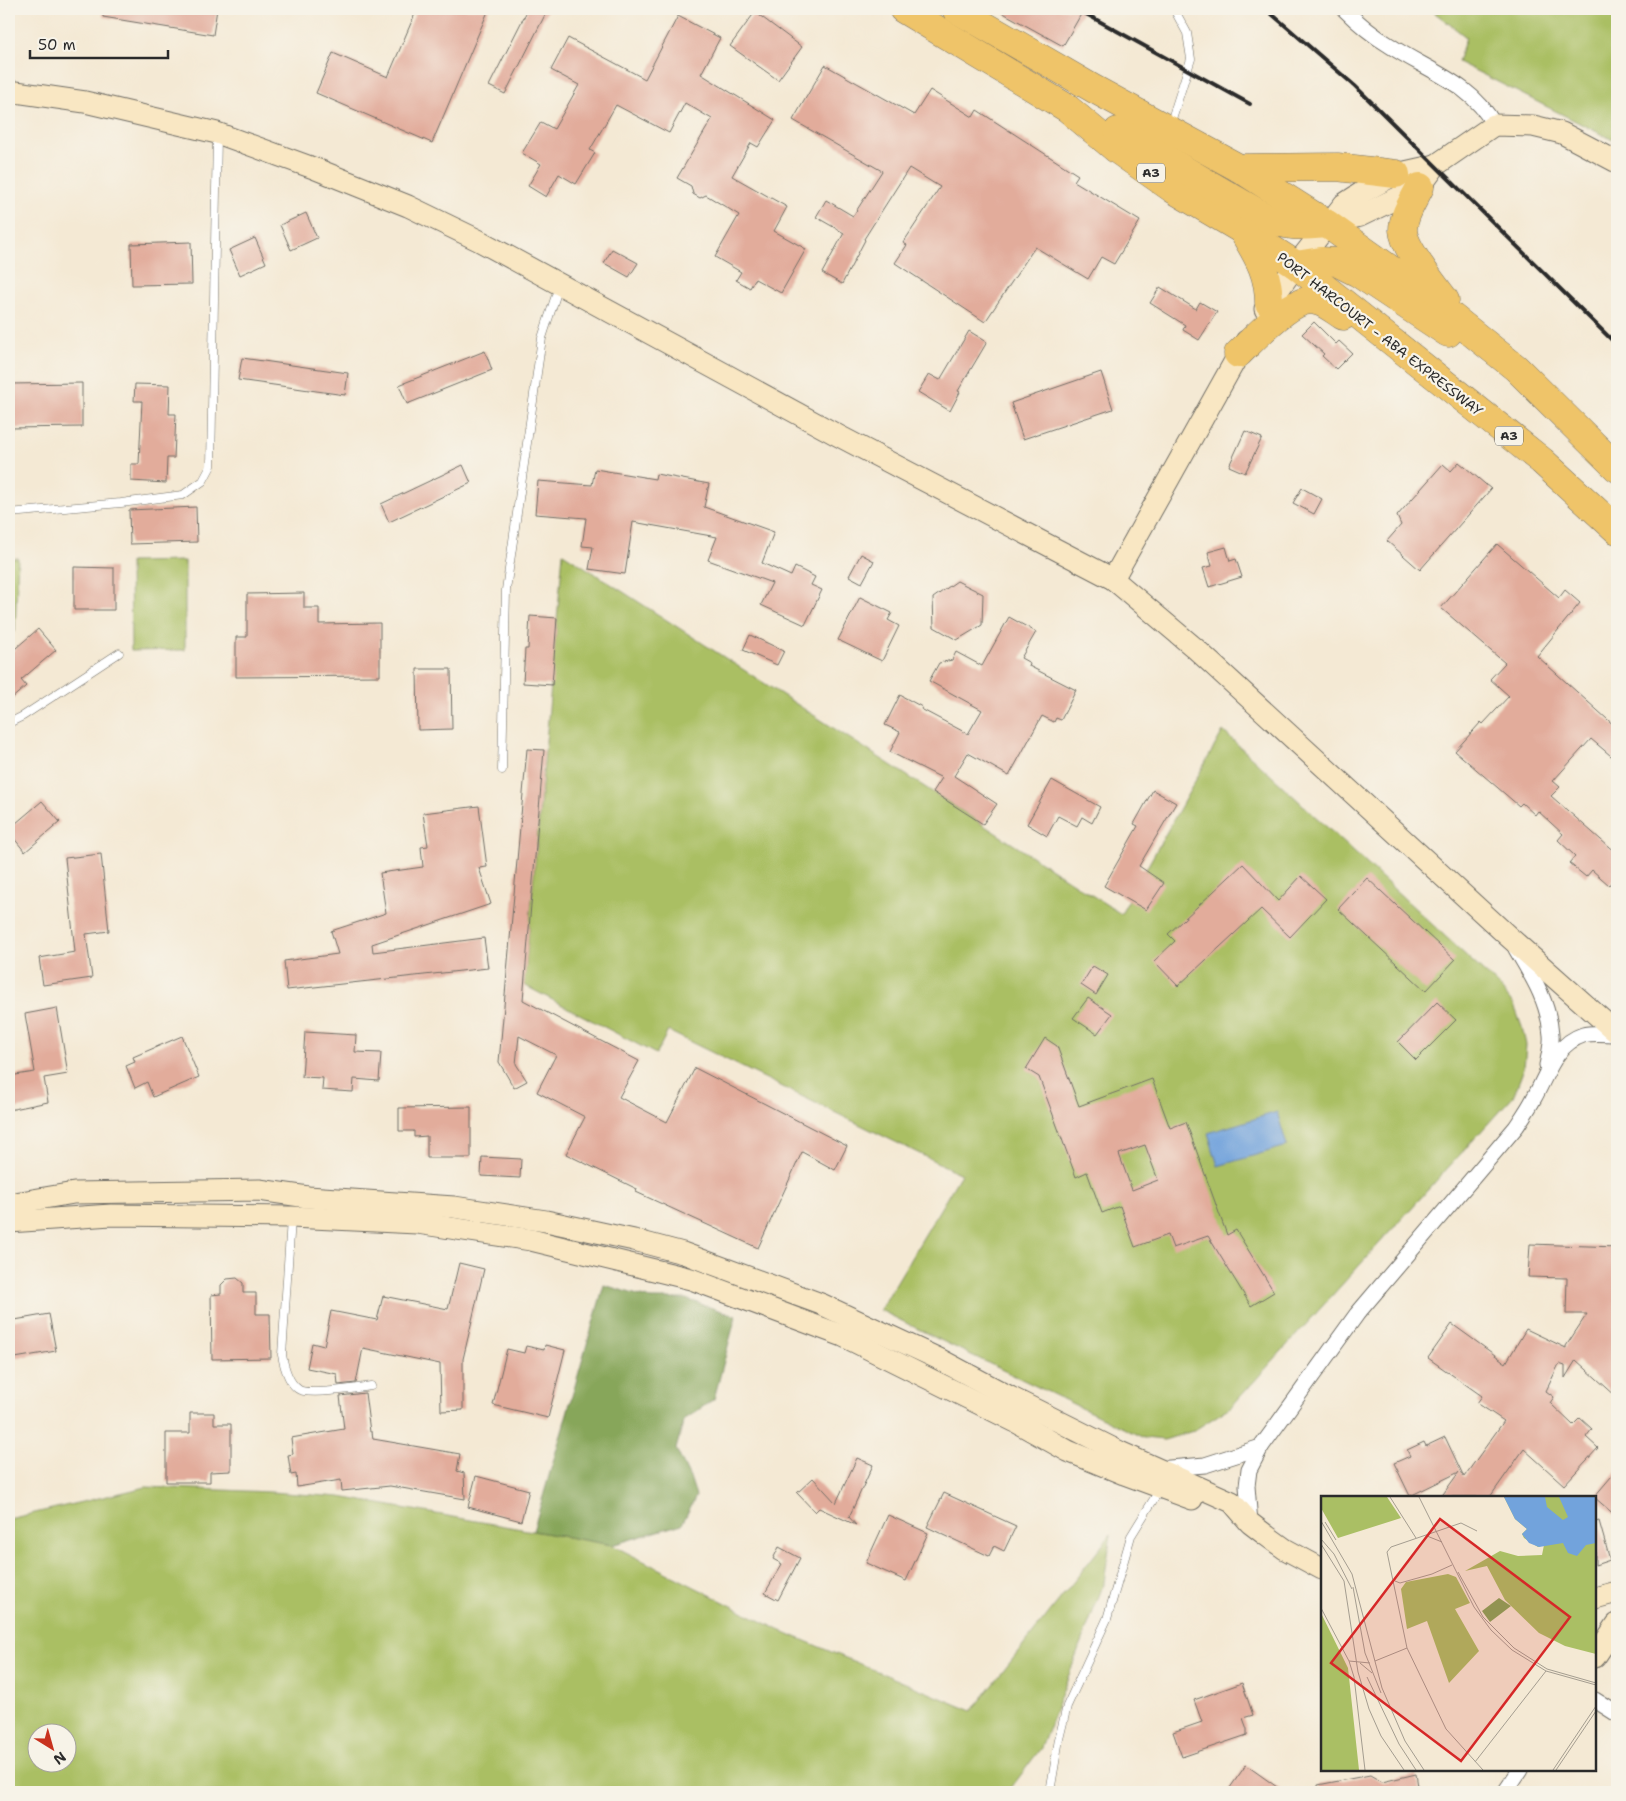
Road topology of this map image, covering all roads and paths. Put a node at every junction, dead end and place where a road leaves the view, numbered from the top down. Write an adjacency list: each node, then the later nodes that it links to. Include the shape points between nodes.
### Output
1 (903, 9): 6 (highway, PORT HARCOURT - ABA EXPRESSWAY / A3)
2 (956, 9): 8 (highway)
3 (1174, 9): 8 (lane, via 1187,33 1191,59)
4 (1344, 9): 7 (street, via 1363,28 1389,46 1458,85 1486,110)
5 (9, 91): 9 (street, via 85,102)
6 (1067, 108): 15 (highway, via 1120,132 1268,218 1300,227); 16 (highway, PORT HARCOURT - ABA EXPRESSWAY / A3, via 1116,149 1173,189)
7 (1494, 125): 10 (street, via 1533,126 1562,133); 11 (street)
8 (1168, 130): 12 (highway)
9 (217, 133): 18 (street, via 408,206); 25 (lane, via 211,466 204,481 183,495)
10 (1617, 162)
11 (1436, 165): 13 (street); 14 (street)
12 (1239, 168): 13 (highway, via 1337,167); 15 (highway)
13 (1396, 174): 15 (street, via 1344,204)
14 (1420, 187): 15 (street, via 1360,216); 20 (highway, via 1403,231 1419,264)
15 (1327, 224): 17 (street); 20 (highway)
16 (1242, 230): 17 (highway, PORT HARCOURT - ABA EXPRESSWAY / A3); 19 (highway, via 1267,279)
17 (1296, 265): 19 (street); 21 (highway, PORT HARCOURT - ABA EXPRESSWAY / A3); 23 (highway, via 1336,262 1358,273 1447,333)
18 (560, 284): 27 (street); 30 (lane, via 542,338 506,590)
19 (1269, 303): 22 (street)
20 (1463, 326): 23 (highway)
21 (1398, 346): 22 (highway, via 1330,307 1308,300 1284,312); 26 (highway, PORT HARCOURT - ABA EXPRESSWAY / A3, via 1542,462)
22 (1238, 354): 27 (street)
23 (1516, 368): 24 (highway)
24 (1617, 468)
25 (9, 513)
26 (1617, 530)
27 (1113, 579): 31 (street, via 1211,663)
28 (119, 653): 29 (lane)
29 (9, 723)
30 (502, 770)
31 (1509, 937): 32 (street); 33 (street, via 1538,987 1547,1010 1552,1036)
32 (1617, 1034): 33 (street, via 1583,1035 1570,1042 1558,1053)
33 (1546, 1074): 38 (street, via 1516,1127 1357,1314)
34 (9, 1204): 39 (street, via 74,1194 259,1190 308,1197 454,1207 546,1221 634,1240 683,1253 822,1304 938,1358)
35 (291, 1217): 36 (street, via 111,1215); 37 (lane, via 282,1355 285,1370 301,1391); 39 (street, via 417,1223 530,1240 691,1279 844,1336 1018,1422 1068,1451 1124,1474)
36 (9, 1222)
37 (371, 1386)
38 (1261, 1447): 39 (street); 40 (street, via 1250,1470 1247,1486)
39 (1159, 1478): 40 (street); 49 (lane, via 1131,1536 1107,1619 1067,1706)
40 (1250, 1523): 41 (street, via 1285,1549)
41 (1321, 1568)
42 (1617, 1592): 43 (street)
43 (1596, 1598)
44 (1617, 1624): 45 (street)
45 (1596, 1656)
46 (1596, 1701): 47 (street)
47 (1617, 1714)
48 (1519, 1771): 50 (street)
49 (1050, 1792)
50 (1505, 1792)

